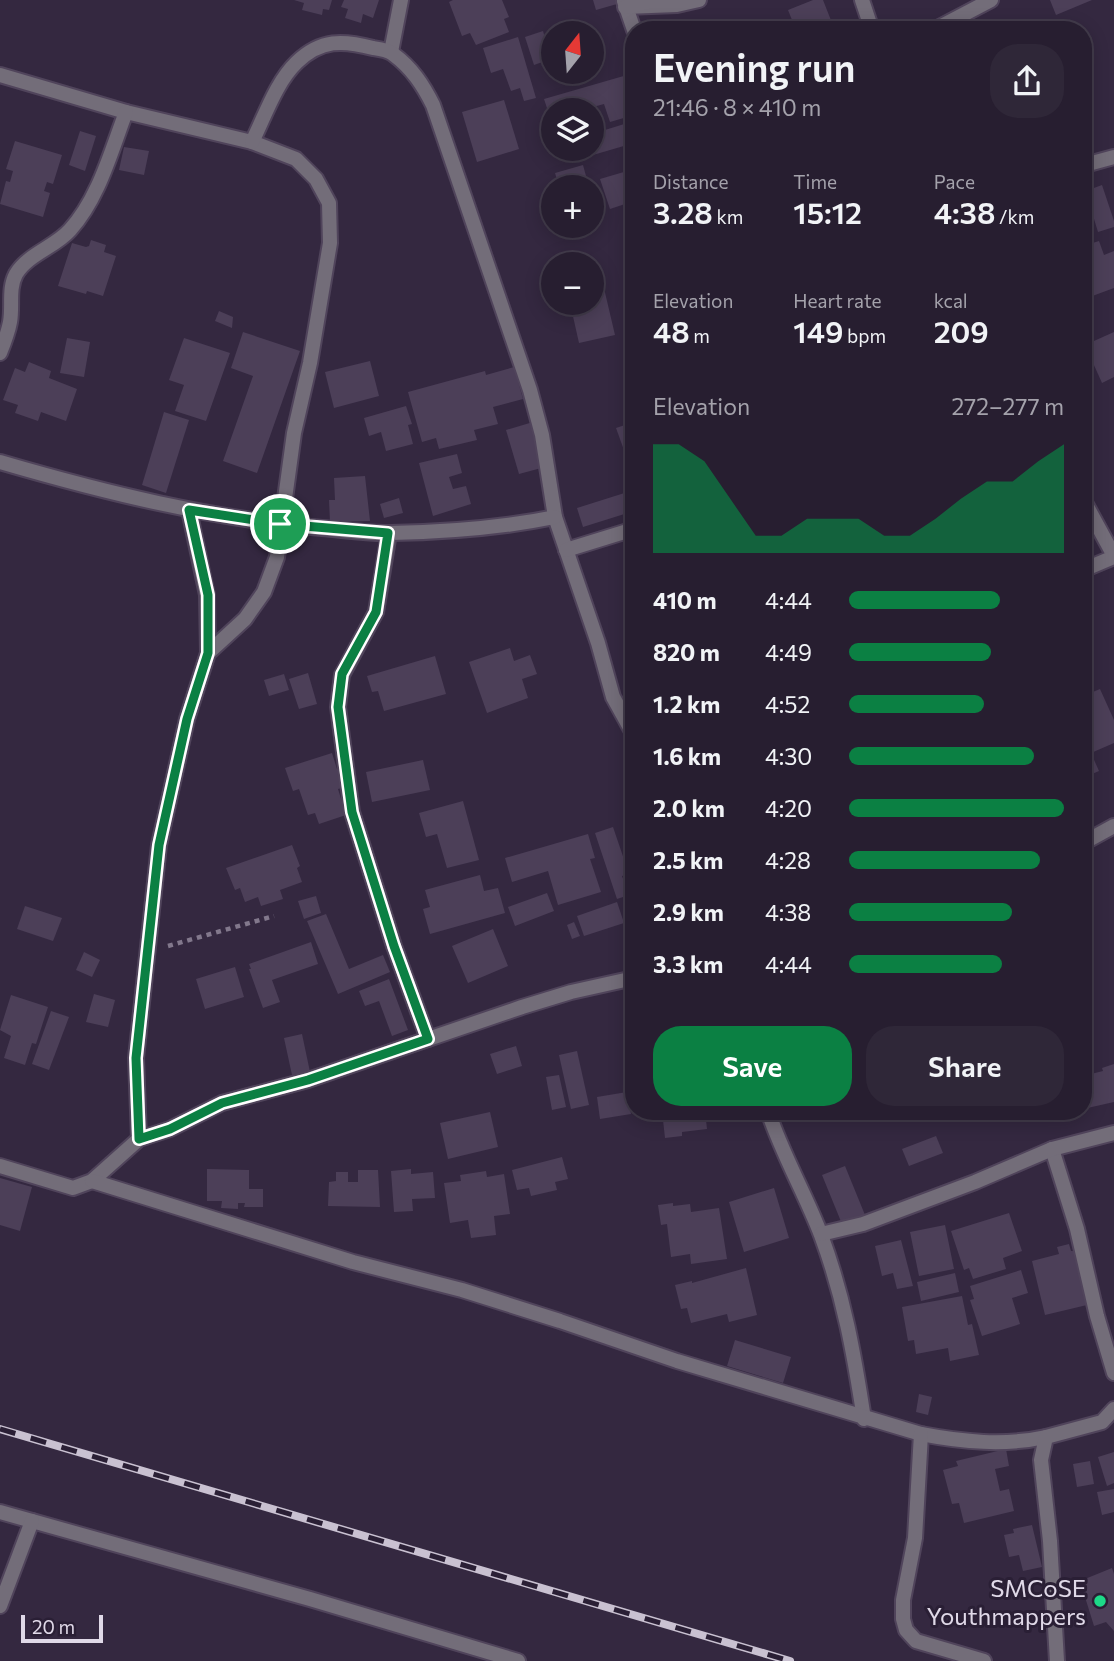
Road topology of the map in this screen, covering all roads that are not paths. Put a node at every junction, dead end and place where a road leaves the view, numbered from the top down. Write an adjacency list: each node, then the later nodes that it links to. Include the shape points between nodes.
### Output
1 (401, 0): 9 (street)
2 (699, 0): 5 (street, via 677,5)
3 (862, 0): 7 (street)
4 (990, 0): 8 (street)
5 (624, 3): 6 (street)
6 (631, 21)
7 (869, 21)
8 (951, 21)
9 (391, 52): 12 (street, via 340,41 312,48 284,80); 19 (street, via 415,74 433,105 530,390)
10 (0, 75): 11 (street)
11 (126, 112): 12 (street); 15 (street, via 81,216 15,276 10,321)
12 (252, 142): 20 (street, via 296,159 316,179 329,203 330,243)
13 (1114, 157): 14 (street)
14 (1092, 163)
15 (0, 353)
16 (0, 462): 17 (street)
17 (189, 510): 20 (street); 26 (street, via 208,595)
18 (1092, 516): 24 (street)
19 (555, 517): 22 (street, via 498,527); 23 (street)
20 (280, 524): 22 (street); 26 (street, via 277,557 264,592 245,619)
21 (625, 532): 23 (street)
22 (388, 533): 31 (street, via 376,612 342,674 338,707 352,812)
23 (566, 550): 27 (street, via 613,696)
24 (1114, 556): 25 (street)
25 (1092, 565)
26 (208, 653): 34 (street, via 187,719 159,845 136,1058)
27 (625, 718)
28 (1114, 826): 29 (street)
29 (1092, 838)
30 (625, 980): 31 (street, via 570,992)
31 (428, 1039): 34 (street, via 308,1080 222,1103)
32 (771, 1120): 38 (street)
33 (1114, 1133): 35 (street)
34 (139, 1139): 37 (street)
35 (1052, 1149): 38 (street, via 863,1224); 39 (street)
36 (0, 1166): 37 (street, via 73,1188)
37 (92, 1181): 41 (street, via 353,1262 461,1290)
38 (821, 1234): 41 (street, via 845,1307)
39 (1114, 1373)
40 (1114, 1409): 43 (street, via 1102,1422)
41 (864, 1419): 42 (street)
42 (921, 1434): 43 (street, via 985,1443); 48 (street, via 915,1538 903,1600 906,1630 916,1642)
43 (1046, 1437): 49 (street, via 1041,1460)
44 (0, 1512): 45 (street)
45 (32, 1521): 46 (street); 47 (street)
46 (0, 1606)
47 (518, 1661)
48 (984, 1661)
49 (1057, 1661)

